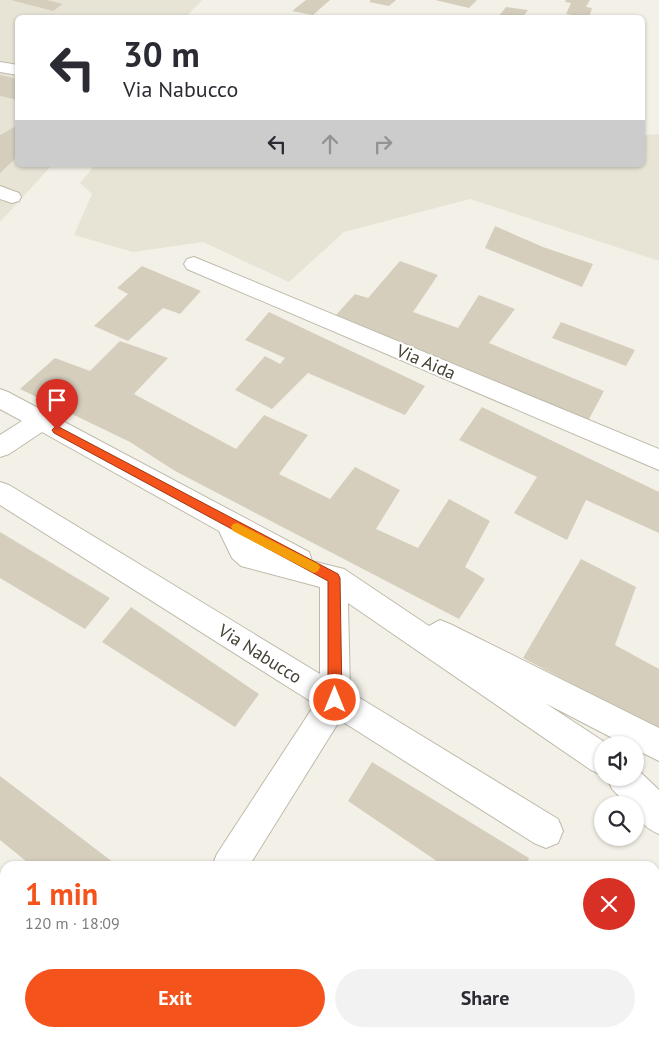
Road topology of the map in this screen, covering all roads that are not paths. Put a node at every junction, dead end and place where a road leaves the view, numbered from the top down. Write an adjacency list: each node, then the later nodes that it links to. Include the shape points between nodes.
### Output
1 (0, 67): 2 (street)
2 (15, 70)
3 (194, 264): 7 (street, Via Aida)
4 (0, 398): 5 (street)
5 (40, 421): 6 (street); 9 (street)
6 (0, 447)
7 (659, 460)
8 (0, 492): 10 (street, Via Nabucco)
9 (334, 578): 10 (street); 11 (street); 12 (street)
10 (335, 700): 17 (street, Via Nabucco); 18 (street)
11 (659, 746)
12 (594, 755)
13 (644, 785): 15 (street)
14 (631, 786): 16 (street)
15 (659, 794)
16 (659, 817)
17 (546, 831)
18 (232, 861)

